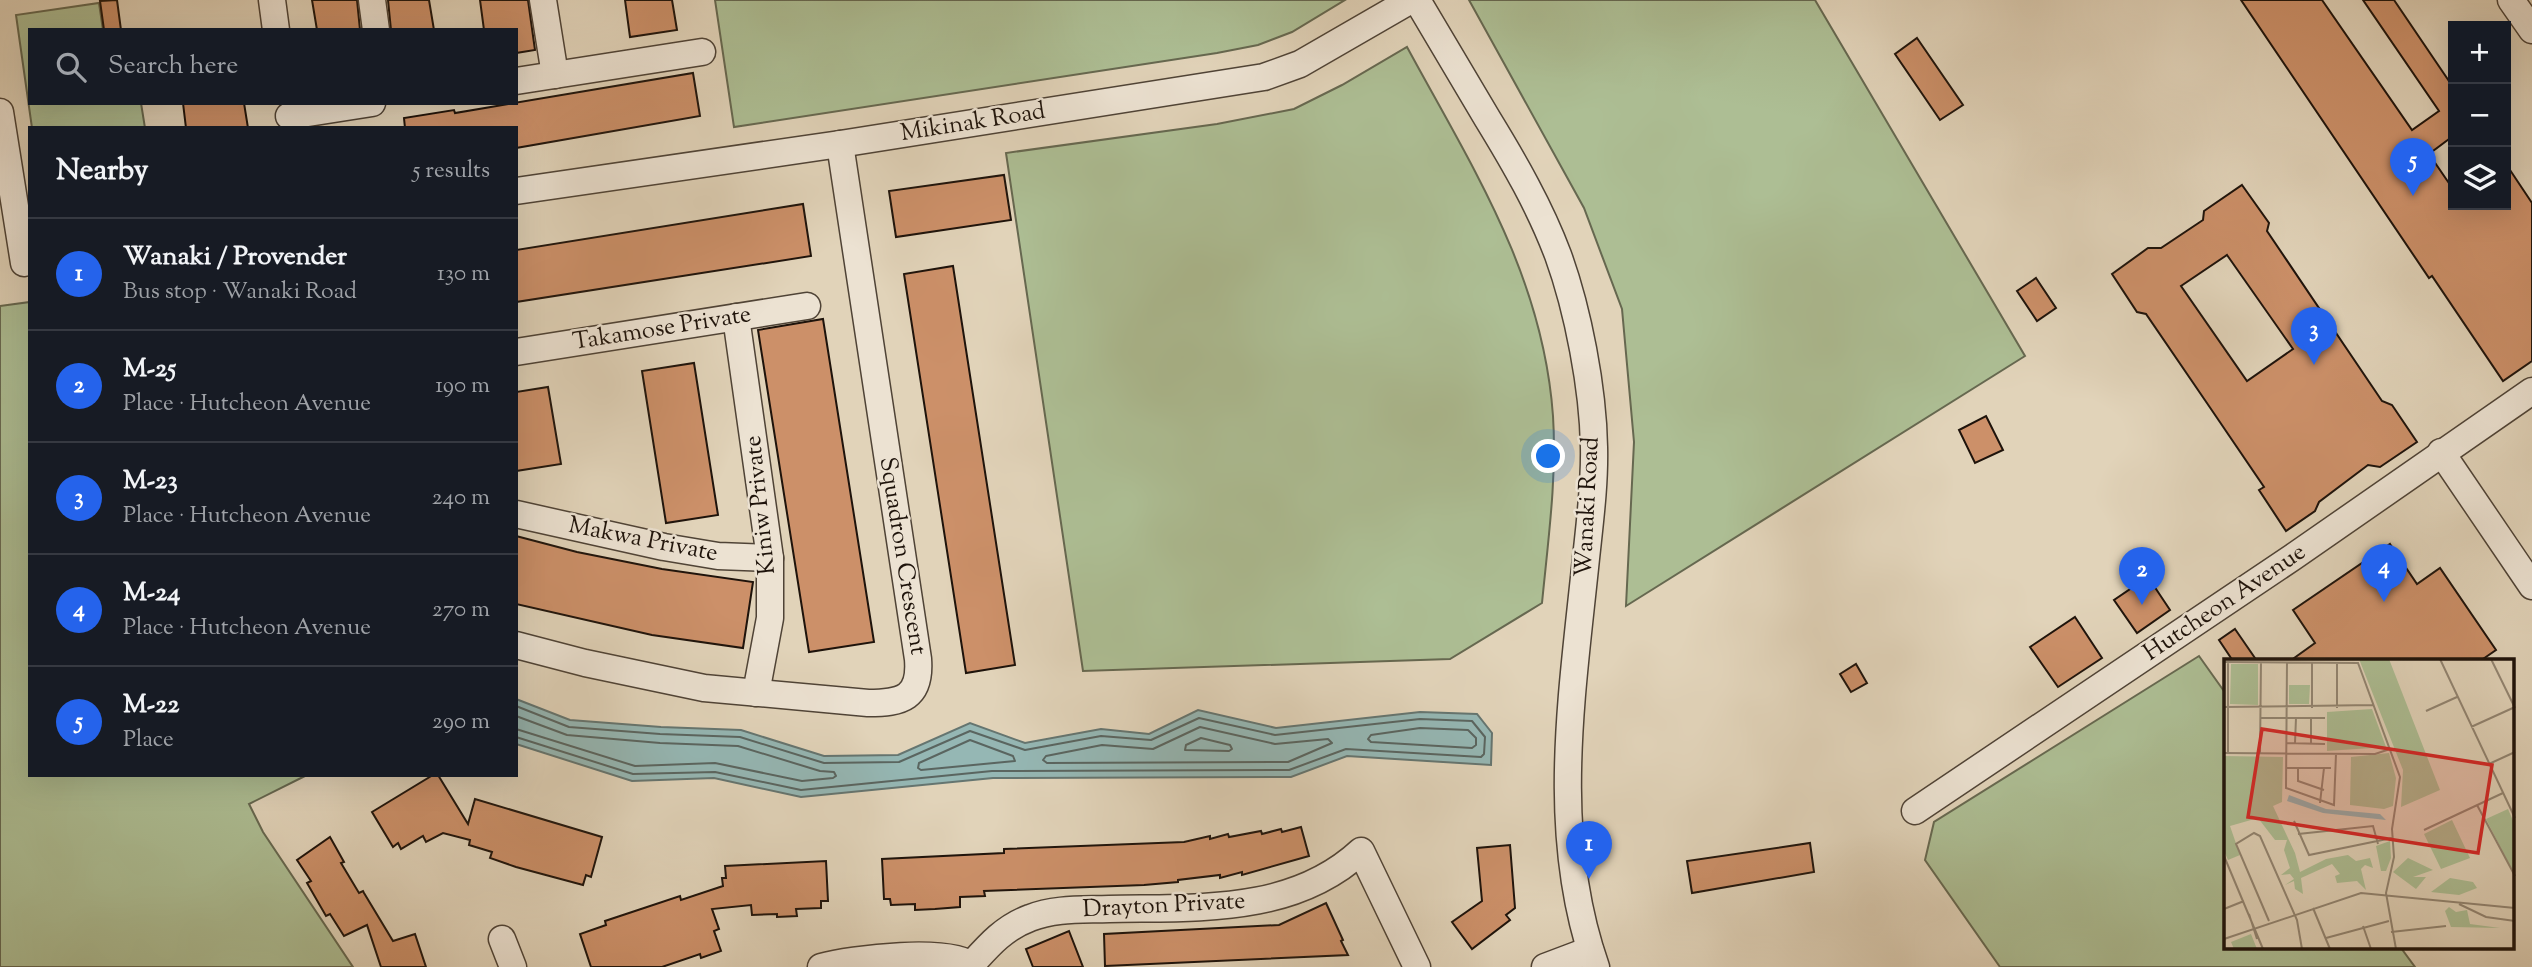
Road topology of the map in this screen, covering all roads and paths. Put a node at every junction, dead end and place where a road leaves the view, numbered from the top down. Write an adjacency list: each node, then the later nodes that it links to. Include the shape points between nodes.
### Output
1 (272, 0): 7 (street)
2 (372, 0): 8 (street)
3 (543, 0): 11 (street)
4 (1411, 0): 16 (street, Mikinak Road, via 1300,64 1264,77)
5 (1417, 0): 31 (street, Wanaki Road, via 1520,173 1546,226 1568,288 1584,366 1594,477 1567,798 1571,857)
6 (2511, 0): 9 (street)
7 (276, 28)
8 (376, 28)
9 (2532, 30)
10 (702, 52): 11 (street)
11 (555, 75): 12 (street)
12 (518, 81)
13 (359, 105): 15 (street)
14 (0, 112): 18 (street)
15 (289, 116)
16 (840, 144): 17 (street, Mikinak Road); 28 (street, Squadron Crescent, via 919,673 911,693 888,703)
17 (518, 191)
18 (18, 264)
19 (807, 306): 20 (street, Takamose Private)
20 (736, 317): 21 (street, Takamose Private); 25 (street, Kiniw Private)
21 (518, 352)
22 (2532, 391): 23 (street, Hutcheon Avenue)
23 (2441, 452): 26 (street); 29 (street, Hutcheon Avenue)
24 (518, 514): 25 (street, Makwa Private, via 664,547)
25 (770, 558): 28 (street, Kiniw Private, via 770,618)
26 (2532, 586)
27 (518, 646): 28 (street, Squadron Crescent, via 704,688)
28 (756, 694)
29 (1915, 811)
30 (502, 939): 33 (street)
31 (1593, 958): 36 (street)
32 (973, 965): 34 (street, via 926,957 858,959); 35 (street, Drayton Private, via 998,937 1030,918 1067,910 1226,906 1264,900 1312,886 1361,851)
33 (513, 967)
34 (821, 967)
35 (1417, 967)
36 (1545, 967)

